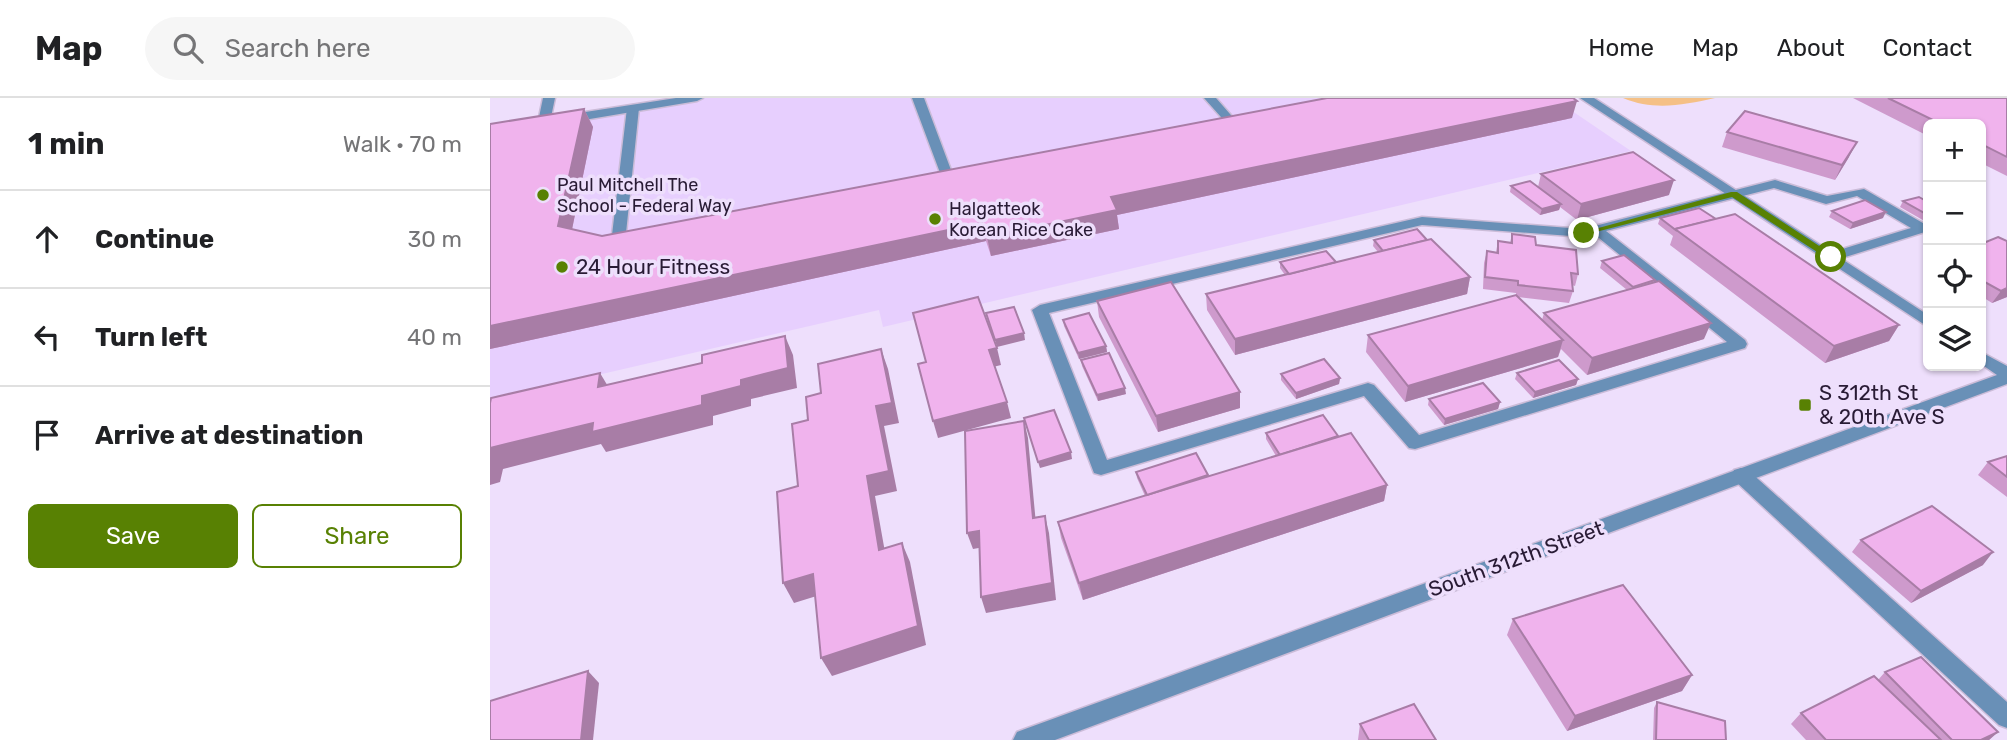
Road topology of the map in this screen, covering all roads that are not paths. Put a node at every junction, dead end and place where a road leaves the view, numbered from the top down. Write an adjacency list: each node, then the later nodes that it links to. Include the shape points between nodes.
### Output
1 (549, 98): 7 (street)
2 (697, 98): 6 (street)
3 (918, 98): 10 (street)
4 (1210, 98): 9 (street)
5 (1586, 98): 11 (street)
6 (633, 108): 7 (street); 13 (street, via 619,235 627,239)
7 (544, 122): 8 (street)
8 (531, 124)
9 (1233, 124)
10 (948, 178)
11 (1734, 194): 12 (street); 14 (street); 14 (street, via 1775,184 1826,201 1859,192 1923,229)
12 (1596, 229): 12 (street, via 1740,344 1415,443 1368,389 1101,468 1040,310 1422,221 1584,233)
13 (653, 234)
14 (1831, 257): 15 (street)
15 (1923, 319)
16 (1986, 361): 17 (street)
17 (2007, 376): 18 (street, South 312th Street)
18 (1741, 475): 19 (street); 20 (street, South 312th Street)
19 (2007, 718)
20 (1025, 740)

